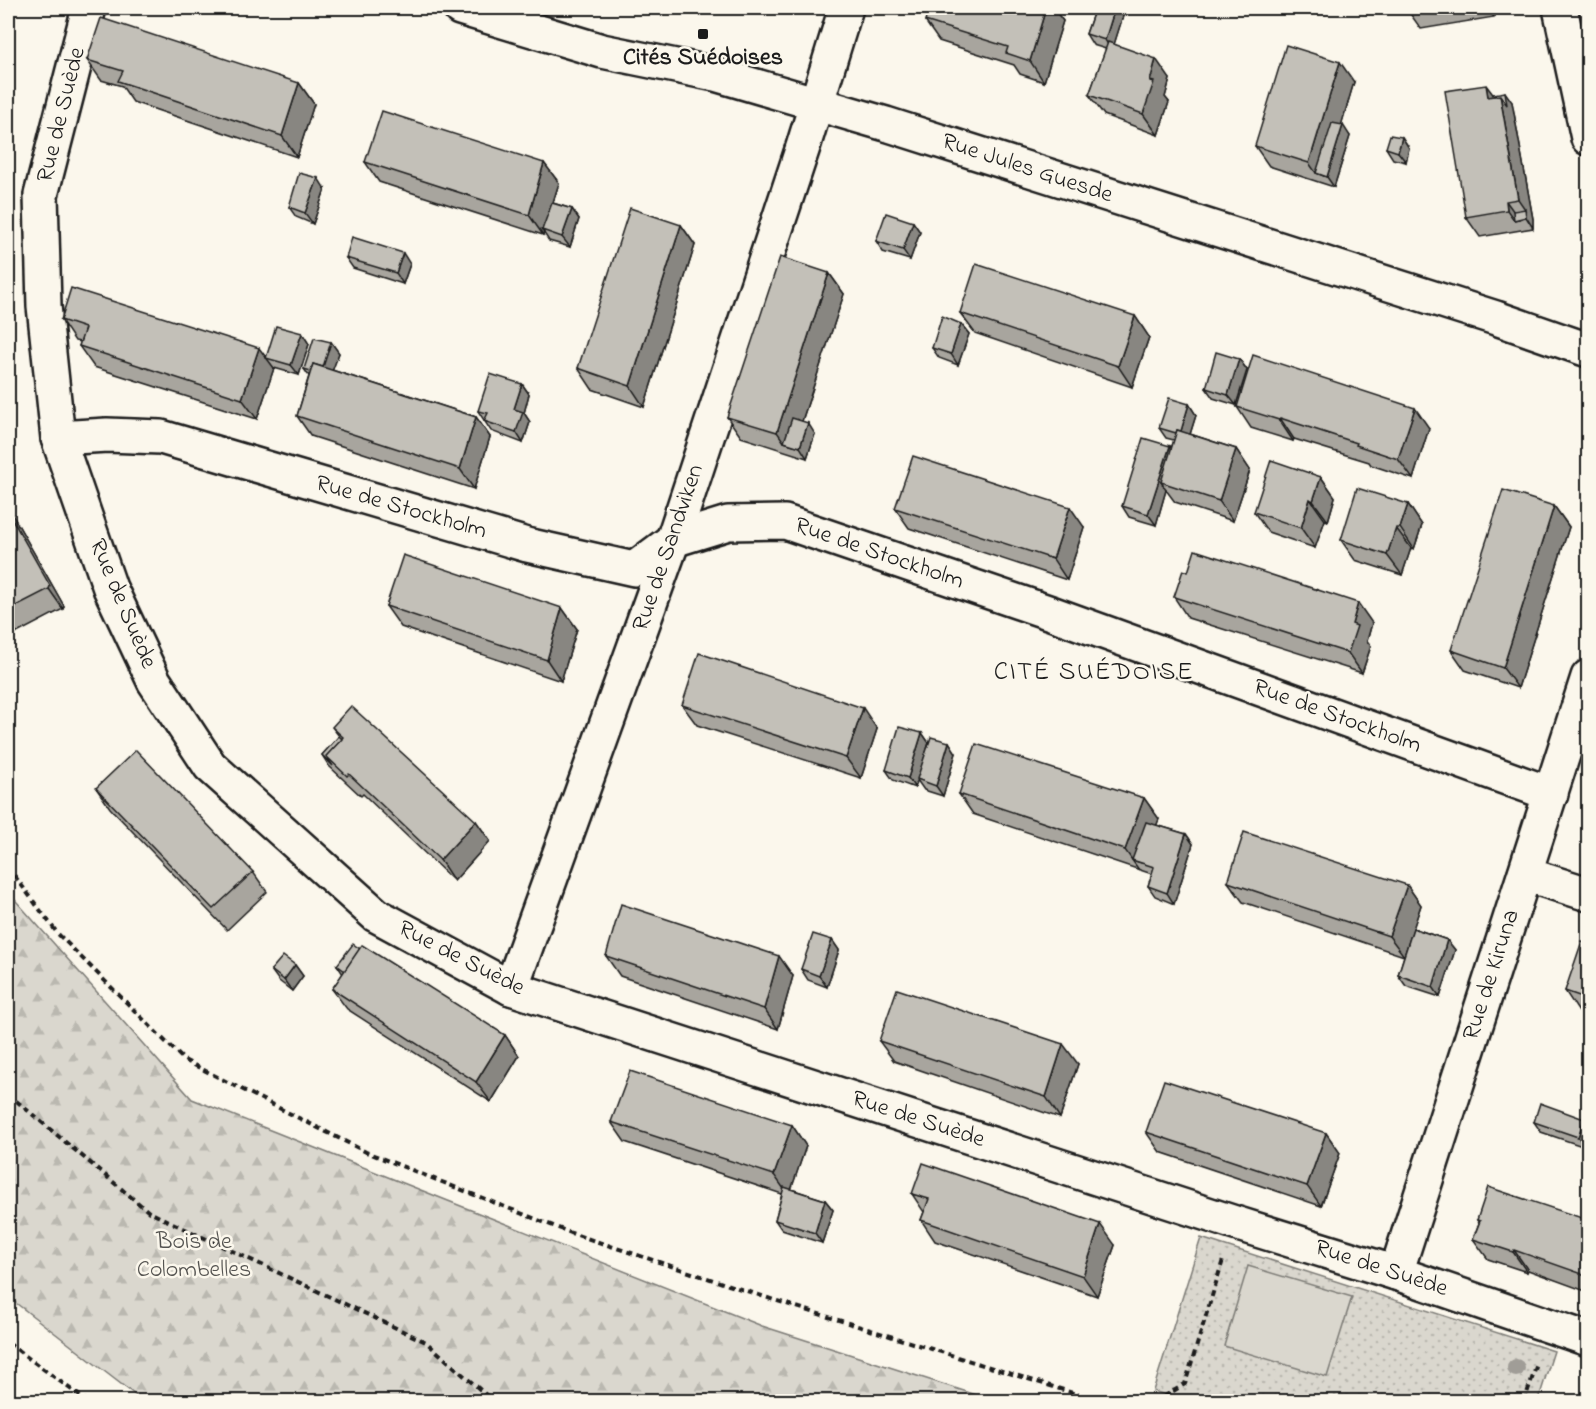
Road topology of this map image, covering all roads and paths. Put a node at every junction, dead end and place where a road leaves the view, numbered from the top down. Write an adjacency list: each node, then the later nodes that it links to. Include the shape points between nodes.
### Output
1 (90, 8): 8 (street, Rue de Suède, via 41,195 44,306)
2 (460, 8): 5 (street, Rue Jules Guesde, via 602,51 715,74)
3 (846, 8): 5 (street, Rue de Sandviken)
4 (1560, 8): 6 (street)
5 (817, 104): 7 (street, Rue Jules Guesde); 9 (street, Rue de Sandviken)
6 (1588, 138)
7 (1588, 350)
8 (58, 438): 9 (street, Rue de Stockholm, via 160,437 527,544 634,569); 15 (street, Rue de Suède, via 110,588 154,681 210,766 376,915)
9 (673, 540): 11 (street, Rue de Stockholm, via 728,523 785,522 1051,613); 15 (street, Rue de Sandviken)
10 (1588, 677): 11 (street, Rue de Kiruna)
11 (1551, 794): 13 (street, Rue de Kiruna)
12 (8, 867): 23 (path, via 58,934 184,1060 366,1152 571,1233)
13 (1525, 874): 14 (street); 18 (street, Rue de Kiruna)
14 (1588, 894)
15 (510, 988): 17 (street, Rue de Suède)
16 (8, 1094): 22 (path, via 149,1212 426,1342)
17 (1235, 1223): 18 (street, Rue de Suède); 24 (path, via 1185,1384)
18 (1396, 1273): 19 (street, Rue de Suède)
19 (1588, 1339)
20 (8, 1343): 21 (path)
21 (88, 1401)
22 (494, 1401)
23 (1102, 1401)
24 (1155, 1401)

